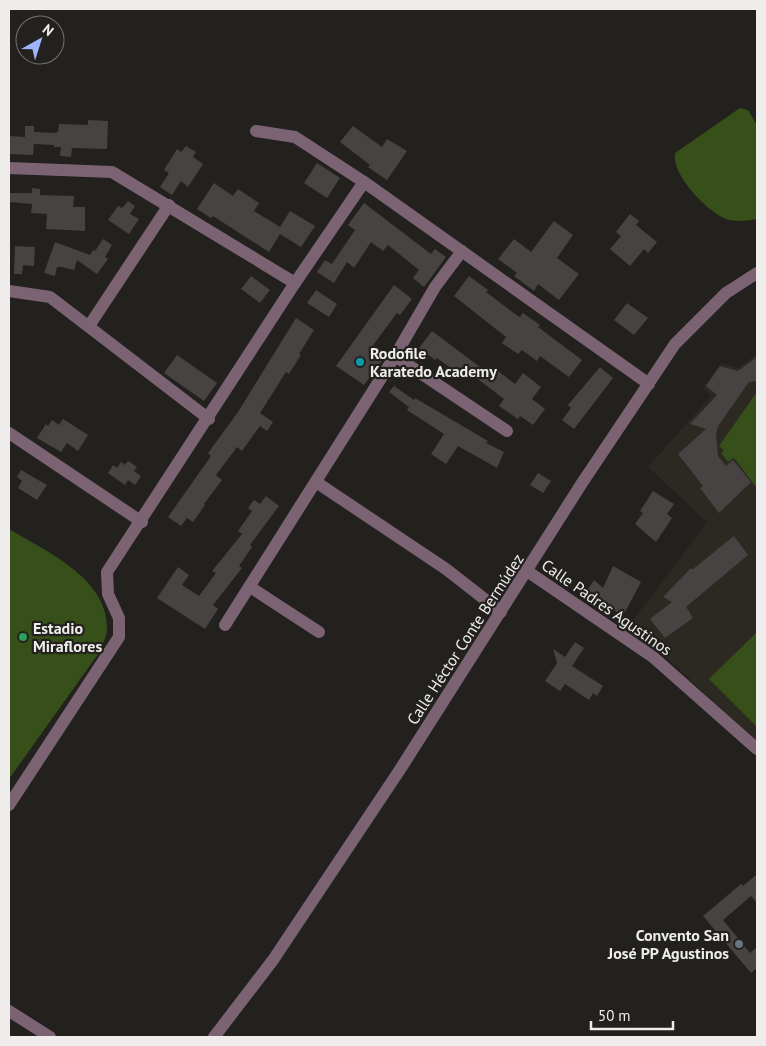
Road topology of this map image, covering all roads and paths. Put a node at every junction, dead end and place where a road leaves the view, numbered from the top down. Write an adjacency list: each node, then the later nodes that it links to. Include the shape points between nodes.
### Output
1 (256, 131): 3 (street, via 295,137)
2 (9, 168): 4 (street, via 112,172)
3 (364, 182): 5 (street); 7 (street)
4 (169, 205): 7 (street); 9 (street)
5 (462, 251): 10 (street, via 435,287); 11 (street)
6 (757, 273): 11 (street, Calle Héctor Conte Bermúdez, via 726,293 675,344)
7 (295, 283): 12 (street)
8 (9, 291): 9 (street, via 45,295)
9 (89, 326): 12 (street)
10 (395, 356): 13 (street); 15 (street)
11 (649, 384): 17 (street, Calle Héctor Conte Bermúdez, via 582,482)
12 (209, 419): 16 (street)
13 (507, 432)
14 (9, 433): 16 (street)
15 (316, 482): 18 (street); 19 (street, via 446,569)
16 (142, 522): 23 (street, via 107,572 108,594 119,618 119,637)
17 (527, 571): 19 (street, Calle Héctor Conte Bermúdez); 22 (street, Calle Padres Agustinos, via 653,657)
18 (250, 587): 20 (street); 21 (street)
19 (501, 612): 26 (street, Calle Héctor Conte Bermúdez, via 273,960)
20 (225, 626)
21 (319, 632)
22 (757, 749)
23 (9, 805)
24 (9, 1011): 25 (street)
25 (50, 1037)
26 (214, 1037)

